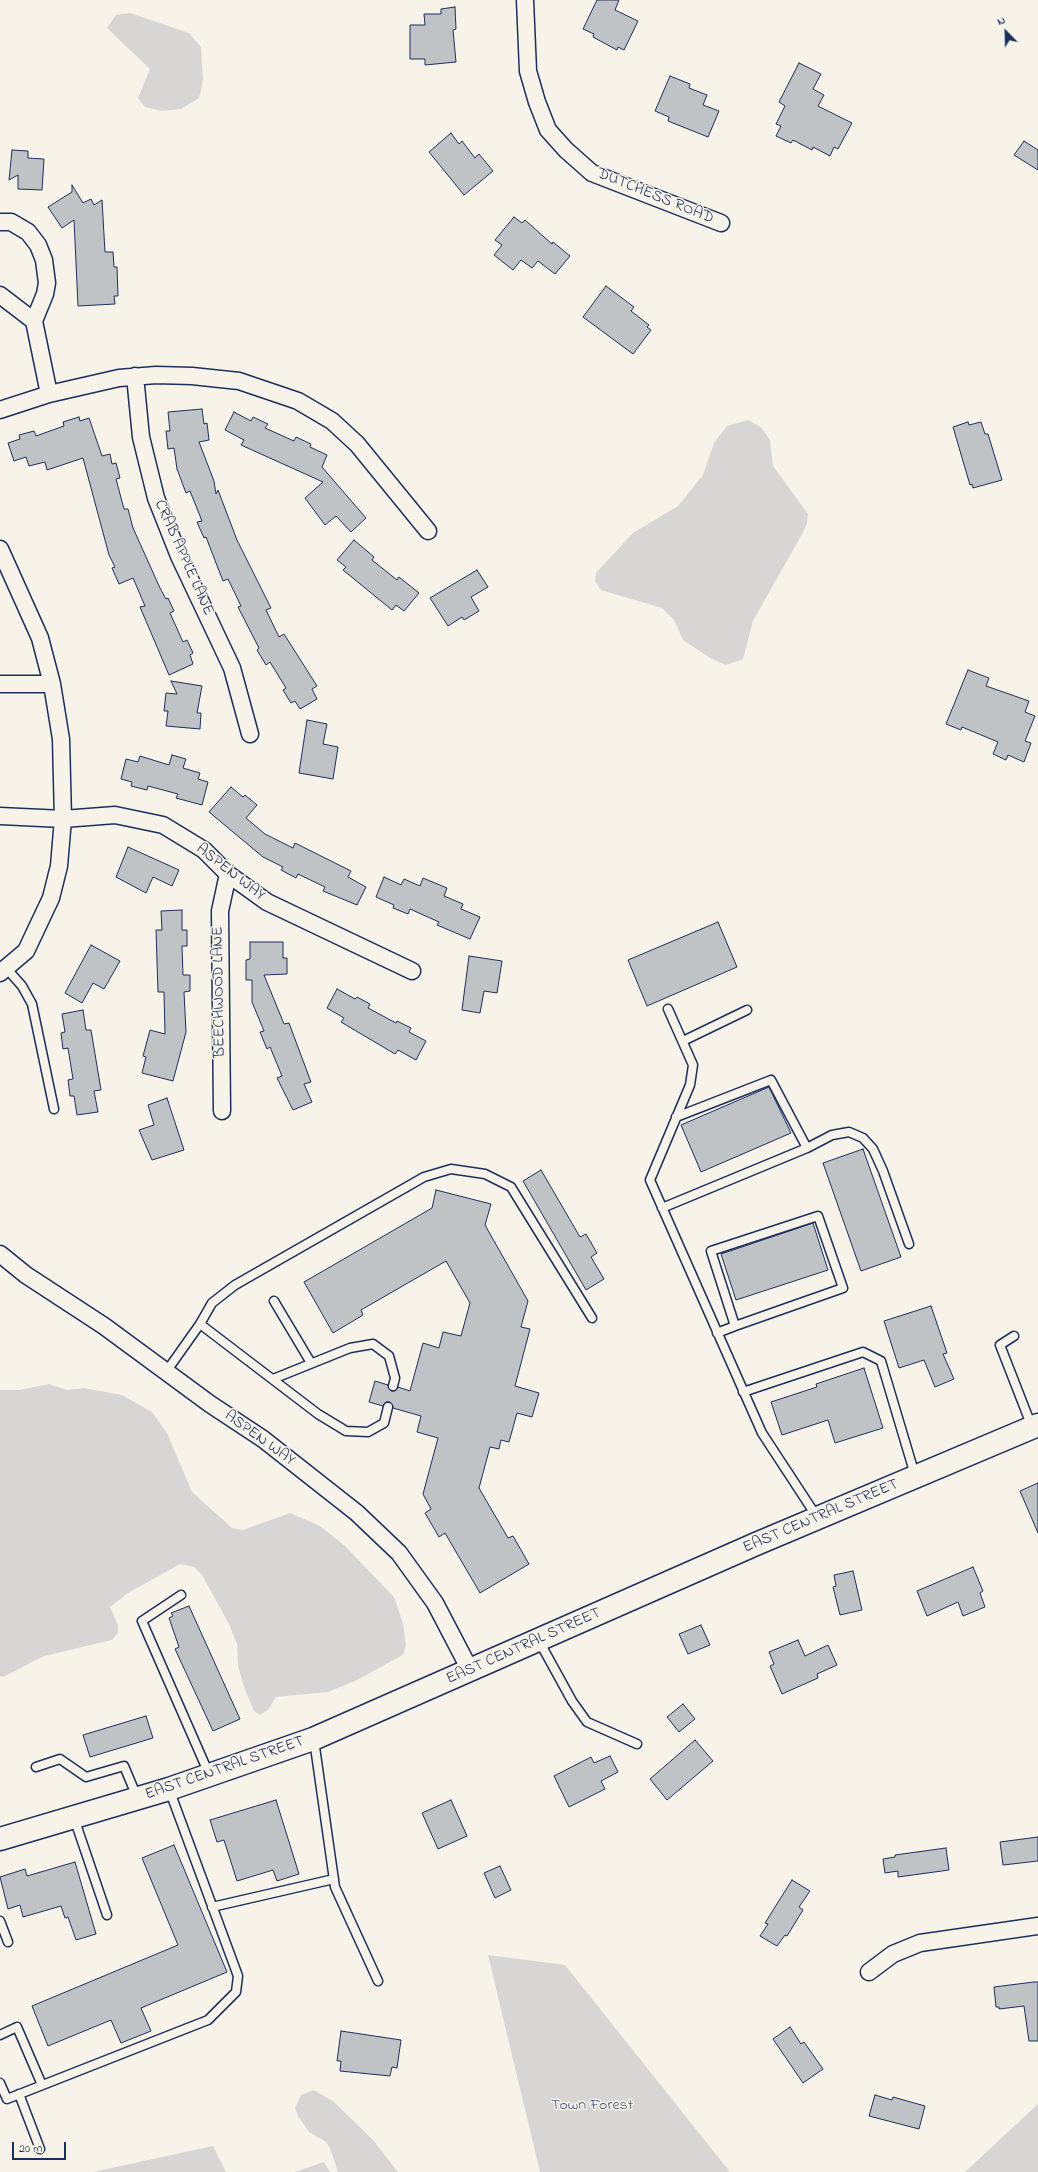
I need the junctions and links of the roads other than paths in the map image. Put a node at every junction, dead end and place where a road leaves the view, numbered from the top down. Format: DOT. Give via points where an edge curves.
graph roads {
  1 [pos="525,0"];
  2 [pos="0,222"];
  3 [pos="721,223"];
  4 [pos="0,294"];
  5 [pos="34,321"];
  6 [pos="135,376"];
  7 [pos="49,394"];
  8 [pos="0,410"];
  9 [pos="428,530"];
  10 [pos="0,549"];
  11 [pos="0,684"];
  12 [pos="52,684"];
  13 [pos="250,734"];
  14 [pos="0,816"];
  15 [pos="63,819"];
  16 [pos="228,874"];
  17 [pos="3,971"];
  18 [pos="412,971"];
  19 [pos="668,1009"];
  20 [pos="747,1010"];
  21 [pos="683,1041"];
  22 [pos="54,1109"];
  23 [pos="222,1111"];
  24 [pos="676,1116"];
  25 [pos="807,1148"];
  26 [pos="662,1208"];
  27 [pos="909,1244"];
  28 [pos="0,1254"];
  29 [pos="274,1301"];
  30 [pos="592,1318"];
  31 [pos="200,1324"];
  32 [pos="735,1326"];
  33 [pos="717,1333"];
  34 [pos="1014,1336"];
  35 [pos="311,1363"];
  36 [pos="166,1372"];
  37 [pos="273,1379"];
  38 [pos="393,1386"];
  39 [pos="743,1392"];
  40 [pos="388,1407"];
  41 [pos="1035,1426"];
  42 [pos="915,1477"];
  43 [pos="818,1518"];
  44 [pos="180,1595"];
  45 [pos="538,1640"];
  46 [pos="470,1670"];
  47 [pos="313,1738"];
  48 [pos="637,1744"];
  49 [pos="36,1767"];
  50 [pos="210,1775"];
  51 [pos="168,1789"];
  52 [pos="137,1798"];
  53 [pos="74,1817"];
  54 [pos="0,1839"];
  55 [pos="334,1879"];
  56 [pos="212,1906"];
  57 [pos="107,1915"];
  58 [pos="0,1921"];
  59 [pos="1038,1926"];
  60 [pos="8,1942"];
  61 [pos="869,1972"];
  62 [pos="378,1980"];
  63 [pos="0,2035"];
  64 [pos="0,2083"];
  65 [pos="42,2085"];
  66 [pos="19,2094"];
  67 [pos="40,2148"];
  1 -- 3 [label="street, DUTCHESS ROAD" via="528,71 548,130 592,173"];
  2 -- 5 [label="street" via="11,222 23,227 41,252 47,283"];
  4 -- 5 [label="street"];
  5 -- 7 [label="street"];
  6 -- 7 [label="street" via="100,381"];
  6 -- 9 [label="street" via="192,376 239,381 277,392 317,410 357,444"];
  6 -- 13 [label="street, CRAB APPLE LANE" via="141,437 156,498 176,550 232,668"];
  7 -- 8 [label="street"];
  10 -- 12 [label="street" via="40,638"];
  11 -- 12 [label="street"];
  12 -- 15 [label="street" via="61,739"];
  14 -- 15 [label="street, ASPEN WAY"];
  15 -- 16 [label="street, ASPEN WAY" via="115,815 163,825 204,850"];
  15 -- 17 [label="street" via="59,866 51,898 26,951"];
  16 -- 18 [label="street, ASPEN WAY" via="267,902"];
  16 -- 23 [label="street, BEECHWOOD LANE" via="220,911"];
  17 -- 22 [label="lane" via="22,986 32,1004"];
  19 -- 21 [label="lane"];
  20 -- 21 [label="lane"];
  21 -- 24 [label="lane" via="693,1065 690,1085"];
  24 -- 25 [label="lane" via="771,1080"];
  24 -- 26 [label="lane" via="650,1180"];
  25 -- 26 [label="lane"];
  25 -- 27 [label="lane" via="832,1135 849,1132 863,1138 873,1149 883,1171"];
  26 -- 33 [label="lane"];
  28 -- 36 [label="street, ASPEN WAY" via="26,1275 104,1326"];
  29 -- 35 [label="lane"];
  30 -- 31 [label="lane" via="511,1187 485,1174 451,1169 424,1177 235,1285 212,1303"];
  31 -- 36 [label="lane"];
  31 -- 37 [label="lane"];
  32 -- 32 [label="lane" via="843,1288 818,1216 711,1251"];
  32 -- 33 [label="lane"];
  33 -- 39 [label="lane"];
  34 -- 41 [label="lane" via="1000,1345"];
  35 -- 37 [label="lane"];
  35 -- 38 [label="lane" via="350,1348 374,1344 389,1356 395,1378"];
  36 -- 46 [label="street, ASPEN WAY" via="263,1440 357,1513 399,1553 434,1603"];
  37 -- 40 [label="lane" via="346,1432 368,1432 384,1423"];
  39 -- 42 [label="lane" via="862,1352 881,1362"];
  39 -- 43 [label="lane" via="762,1433"];
  41 -- 42 [label="main road, EAST CENTRAL STREET"];
  42 -- 43 [label="main road, EAST CENTRAL STREET"];
  43 -- 45 [label="main road, EAST CENTRAL STREET"];
  44 -- 50 [label="lane" via="142,1621"];
  45 -- 46 [label="main road, EAST CENTRAL STREET"];
  45 -- 48 [label="lane" via="572,1702 587,1722"];
  46 -- 47 [label="main road, EAST CENTRAL STREET"];
  47 -- 50 [label="main road, EAST CENTRAL STREET"];
  47 -- 55 [label="lane"];
  49 -- 52 [label="lane" via="60,1759 86,1777 124,1766"];
  50 -- 51 [label="main road, EAST CENTRAL STREET"];
  51 -- 52 [label="main road, EAST CENTRAL STREET"];
  51 -- 56 [label="lane"];
  52 -- 53 [label="main road, EAST CENTRAL STREET"];
  53 -- 54 [label="main road, EAST CENTRAL STREET"];
  53 -- 57 [label="lane"];
  55 -- 56 [label="lane"];
  55 -- 62 [label="lane" via="335,1887"];
  56 -- 65 [label="lane" via="238,1976 236,1992 208,2020"];
  58 -- 60 [label="lane"];
  59 -- 61 [label="street" via="920,1943 893,1954"];
  63 -- 65 [label="lane" via="17,2027"];
  64 -- 66 [label="lane" via="7,2099"];
  65 -- 66 [label="lane"];
  66 -- 67 [label="lane"];
}
